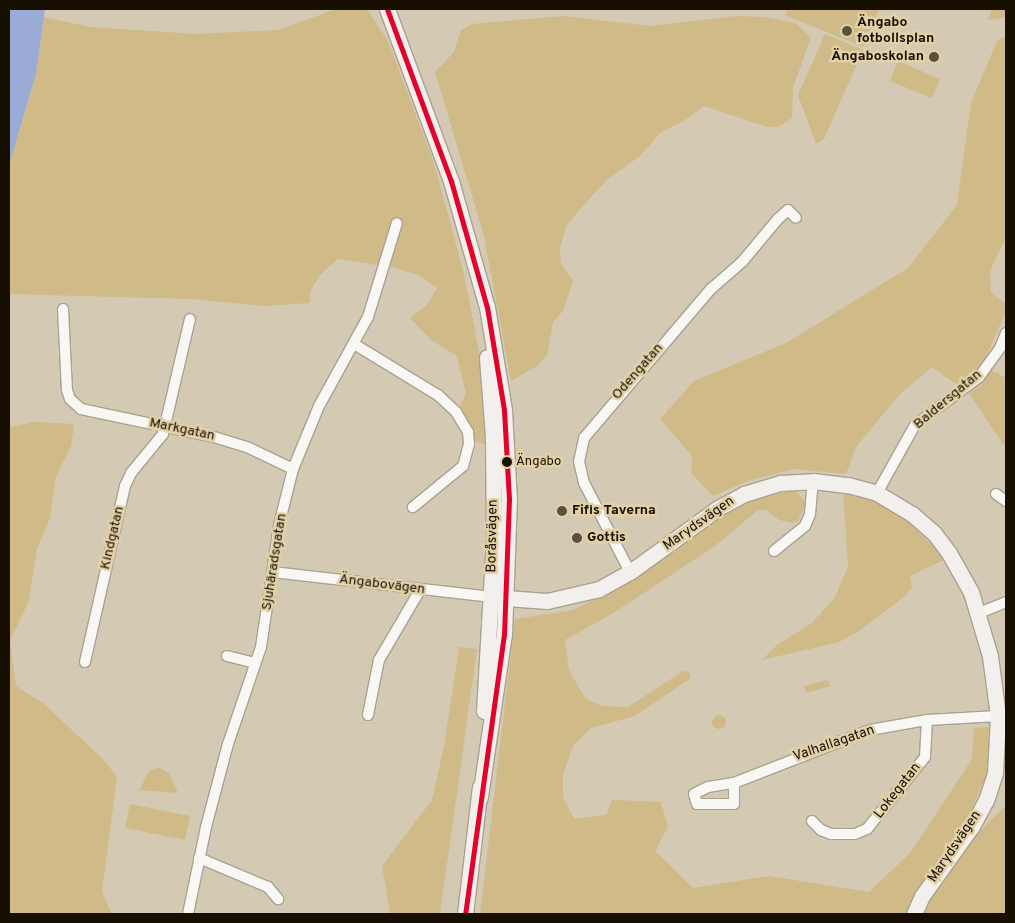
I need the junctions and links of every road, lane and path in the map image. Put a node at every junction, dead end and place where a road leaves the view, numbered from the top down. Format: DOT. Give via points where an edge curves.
graph roads {
  1 [pos="382,9"];
  2 [pos="387,9"];
  3 [pos="396,35"];
  4 [pos="796,218"];
  5 [pos="397,223"];
  6 [pos="63,309"];
  7 [pos="190,319"];
  8 [pos="1006,333"];
  9 [pos="354,344"];
  10 [pos="165,426"];
  11 [pos="293,469"];
  12 [pos="813,481"];
  13 [pos="877,493"];
  14 [pos="996,494"];
  15 [pos="1006,501"];
  16 [pos="413,507"];
  17 [pos="774,551"];
  18 [pos="273,572"];
  19 [pos="630,572"];
  20 [pos="420,590"];
  21 [pos="498,598"];
  22 [pos="1006,602"];
  23 [pos="979,613"];
  24 [pos="227,656"];
  25 [pos="85,662"];
  26 [pos="255,663"];
  27 [pos="368,715"];
  28 [pos="998,716"];
  29 [pos="926,720"];
  30 [pos="734,783"];
  31 [pos="812,822"];
  32 [pos="199,858"];
  33 [pos="278,899"];
  34 [pos="188,914"];
  35 [pos="465,914"];
  36 [pos="914,914"];
  1 -- 3 [label="main road, Boråsvägen"];
  2 -- 3 [label="main road, Boråsvägen"];
  3 -- 21 [label="main road, Boråsvägen" via="451,181 478,276 493,436"];
  4 -- 19 [label="street, Odengatan" via="788,210 778,219 742,262 711,289 584,438 579,462 584,483"];
  5 -- 9 [label="street, Sjuhäradsgatan" via="374,299"];
  6 -- 10 [label="street, Markgatan" via="70,399 81,409"];
  7 -- 10 [label="street, Kindgatan"];
  8 -- 13 [label="street, Baldersgatan" via="1000,348 979,377 915,425"];
  9 -- 11 [label="street, Sjuhäradsgatan" via="319,406"];
  9 -- 16 [label="street" via="438,395 456,412 468,432 469,444 463,466"];
  10 -- 11 [label="street, Markgatan" via="247,447"];
  10 -- 25 [label="street, Kindgatan" via="157,444 142,458 125,486"];
  11 -- 18 [label="street, Sjuhäradsgatan" via="279,525"];
  12 -- 13 [label="main road, Marydsvägen" via="848,484"];
  12 -- 17 [label="street" via="810,514 805,526"];
  12 -- 19 [label="main road, Marydsvägen" via="780,483 744,494 718,508"];
  13 -- 23 [label="main road, Marydsvägen" via="934,532 966,580"];
  14 -- 15 [label="street"];
  18 -- 20 [label="street, Ängabovägen"];
  18 -- 26 [label="street, Sjuhäradsgatan"];
  19 -- 21 [label="main road, Marydsvägen" via="599,589 565,598"];
  20 -- 21 [label="street, Ängabovägen"];
  20 -- 27 [label="street" via="379,660"];
  21 -- 35 [label="main road, Boråsvägen" via="480,797"];
  22 -- 23 [label="street"];
  23 -- 28 [label="main road, Marydsvägen" via="994,674"];
  24 -- 26 [label="street"];
  26 -- 32 [label="street, Sjuhäradsgatan" via="228,744"];
  28 -- 29 [label="street, Valhallagatan"];
  28 -- 36 [label="main road, Marydsvägen" via="996,773 986,800 972,826 922,896"];
  29 -- 30 [label="street, Valhallagatan" via="870,730"];
  29 -- 31 [label="street, Lokegatan" via="925,757 867,829 855,834 831,834"];
  32 -- 33 [label="street" via="268,887"];
  32 -- 34 [label="street, Sjuhäradsgatan"];
}
